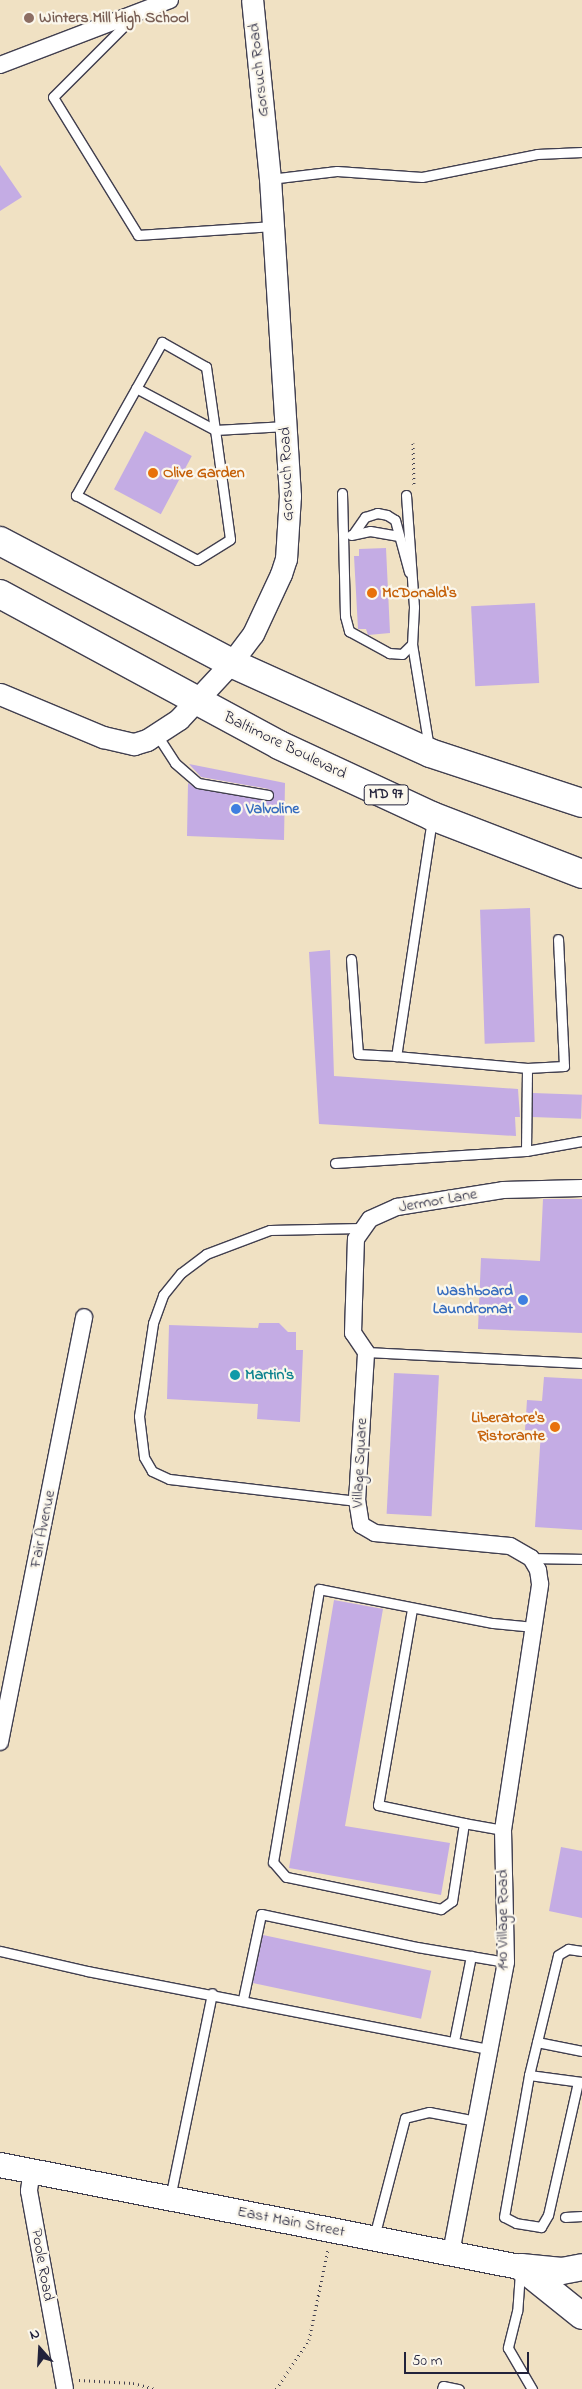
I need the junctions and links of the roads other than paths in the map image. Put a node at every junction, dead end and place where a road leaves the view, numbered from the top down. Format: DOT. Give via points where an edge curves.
graph roads {
  1 [pos="170,0"];
  2 [pos="252,0"];
  3 [pos="263,0"];
  4 [pos="136,14"];
  5 [pos="255,34"];
  6 [pos="0,66"];
  7 [pos="582,152"];
  8 [pos="270,179"];
  9 [pos="274,226"];
  10 [pos="136,388"];
  11 [pos="286,426"];
  12 [pos="215,430"];
  13 [pos="342,493"];
  14 [pos="406,495"];
  15 [pos="353,534"];
  16 [pos="399,536"];
  17 [pos="343,540"];
  18 [pos="0,541"];
  19 [pos="411,579"];
  20 [pos="0,594"];
  21 [pos="412,644"];
  22 [pos="231,663"];
  23 [pos="0,694"];
  24 [pos="196,701"];
  25 [pos="157,735"];
  26 [pos="430,753"];
  27 [pos="268,796"];
  28 [pos="582,803"];
  29 [pos="432,816"];
  30 [pos="582,874"];
  31 [pos="558,939"];
  32 [pos="351,959"];
  33 [pos="396,1056"];
  34 [pos="527,1068"];
  35 [pos="582,1141"];
  36 [pos="526,1151"];
  37 [pos="335,1163"];
  38 [pos="582,1188"];
  39 [pos="362,1228"];
  40 [pos="84,1317"];
  41 [pos="366,1352"];
  42 [pos="582,1362"];
  43 [pos="358,1502"];
  44 [pos="531,1558"];
  45 [pos="582,1559"];
  46 [pos="412,1609"];
  47 [pos="534,1627"];
  48 [pos="0,1742"];
  49 [pos="464,1823"];
  50 [pos="503,1830"];
  51 [pos="0,1951"];
  52 [pos="582,1951"];
  53 [pos="471,1956"];
  54 [pos="506,1962"];
  55 [pos="212,1993"];
  56 [pos="243,1999"];
  57 [pos="454,2041"];
  58 [pos="538,2042"];
  59 [pos="490,2049"];
  60 [pos="582,2051"];
  61 [pos="529,2075"];
  62 [pos="580,2082"];
  63 [pos="476,2122"];
  64 [pos="0,2165"];
  65 [pos="32,2171"];
  66 [pos="170,2198"];
  67 [pos="582,2216"];
  68 [pos="565,2217"];
  69 [pos="374,2238"];
  70 [pos="450,2253"];
  71 [pos="521,2267"];
  72 [pos="582,2267"];
  73 [pos="582,2279"];
  74 [pos="582,2316"];
  75 [pos="64,2384"];
  76 [pos="442,2389"];
  77 [pos="459,2389"];
  78 [pos="532,2389"];
  1 -- 4 [label="street"];
  2 -- 5 [label="street, Gorsuch Road"];
  3 -- 5 [label="street"];
  4 -- 6 [label="street"];
  4 -- 9 [label="lane" via="54,97 138,235"];
  5 -- 8 [label="street, Gorsuch Road"];
  7 -- 8 [label="lane" via="537,154 422,176 337,171"];
  8 -- 9 [label="street, Gorsuch Road"];
  9 -- 11 [label="street, Gorsuch Road"];
  10 -- 12 [label="lane"];
  10 -- 12 [label="lane" via="162,342 206,367"];
  10 -- 12 [label="lane" via="76,495 197,560 230,538"];
  11 -- 12 [label="lane"];
  11 -- 22 [label="street, Gorsuch Road" via="290,496 286,559 253,634"];
  13 -- 17 [label="lane"];
  14 -- 19 [label="lane"];
  15 -- 16 [label="lane" via="370,531"];
  15 -- 16 [label="lane" via="365,517 377,513 395,520"];
  15 -- 17 [label="lane"];
  16 -- 19 [label="lane" via="401,554"];
  17 -- 21 [label="lane" via="349,631 389,653 402,654"];
  18 -- 22 [label="highway"];
  19 -- 21 [label="lane" via="415,634"];
  20 -- 24 [label="highway, Baltimore Boulevard / MD 97"];
  21 -- 26 [label="lane"];
  22 -- 24 [label="street, Gorsuch Road"];
  22 -- 26 [label="highway"];
  23 -- 25 [label="street, Gorsuch Road" via="118,742 134,744"];
  24 -- 25 [label="street, Gorsuch Road" via="179,720"];
  24 -- 29 [label="highway, Baltimore Boulevard / MD 97" via="279,745"];
  25 -- 27 [label="lane" via="175,763 198,782"];
  26 -- 28 [label="highway"];
  29 -- 30 [label="highway, Baltimore Boulevard / MD 97"];
  29 -- 33 [label="lane"];
  31 -- 34 [label="lane" via="564,1066"];
  32 -- 33 [label="lane" via="358,1054"];
  33 -- 34 [label="lane"];
  34 -- 36 [label="lane"];
  35 -- 36 [label="lane"];
  36 -- 37 [label="lane"];
  38 -- 39 [label="street, Jermor Lane" via="503,1190 404,1206 384,1210"];
  39 -- 41 [label="street" via="356,1239 353,1333"];
  39 -- 43 [label="lane" via="270,1230 206,1254 180,1273 163,1296 153,1323 139,1416 144,1457 152,1471 169,1479"];
  40 -- 48 [label="street, Fair Avenue"];
  41 -- 42 [label="lane"];
  41 -- 43 [label="street, Village Square"];
  43 -- 44 [label="street, Village Square" via="358,1518 366,1530 510,1546"];
  44 -- 45 [label="lane"];
  44 -- 47 [label="street, 140 Village Road" via="538,1570 540,1584"];
  46 -- 47 [label="lane"];
  46 -- 49 [label="lane" via="378,1805"];
  46 -- 49 [label="lane" via="319,1589 273,1862 286,1877 441,1909 452,1901"];
  47 -- 50 [label="street, 140 Village Road"];
  49 -- 50 [label="lane"];
  50 -- 54 [label="street, 140 Village Road"];
  51 -- 55 [label="lane" via="87,1971"];
  52 -- 58 [label="lane" via="568,1949 558,1955"];
  53 -- 54 [label="lane"];
  53 -- 56 [label="lane" via="261,1914"];
  53 -- 57 [label="lane"];
  54 -- 59 [label="street, 140 Village Road"];
  55 -- 56 [label="lane"];
  55 -- 66 [label="lane"];
  56 -- 57 [label="lane"];
  57 -- 59 [label="lane"];
  58 -- 60 [label="lane"];
  58 -- 61 [label="lane"];
  59 -- 63 [label="street, 140 Village Road"];
  61 -- 62 [label="lane"];
  61 -- 62 [label="lane" via="504,2217 533,2225 542,2226 548,2215"];
  63 -- 69 [label="lane" via="429,2112 404,2118"];
  63 -- 70 [label="street, 140 Village Road"];
  64 -- 65 [label="main road, East Main Street"];
  65 -- 66 [label="main road, East Main Street"];
  65 -- 75 [label="street, Poole Road" via="29,2191"];
  66 -- 69 [label="main road, East Main Street"];
  67 -- 68 [label="lane"];
  69 -- 70 [label="main road, East Main Street"];
  70 -- 71 [label="main road, East Main Street"];
  71 -- 72 [label="main road" via="562,2271"];
  71 -- 73 [label="main road, East Main Street"];
  71 -- 74 [label="main road"];
  71 -- 78 [label="lane" via="517,2311 508,2348"];
  76 -- 77 [label="lane" via="443,2386"];
}
